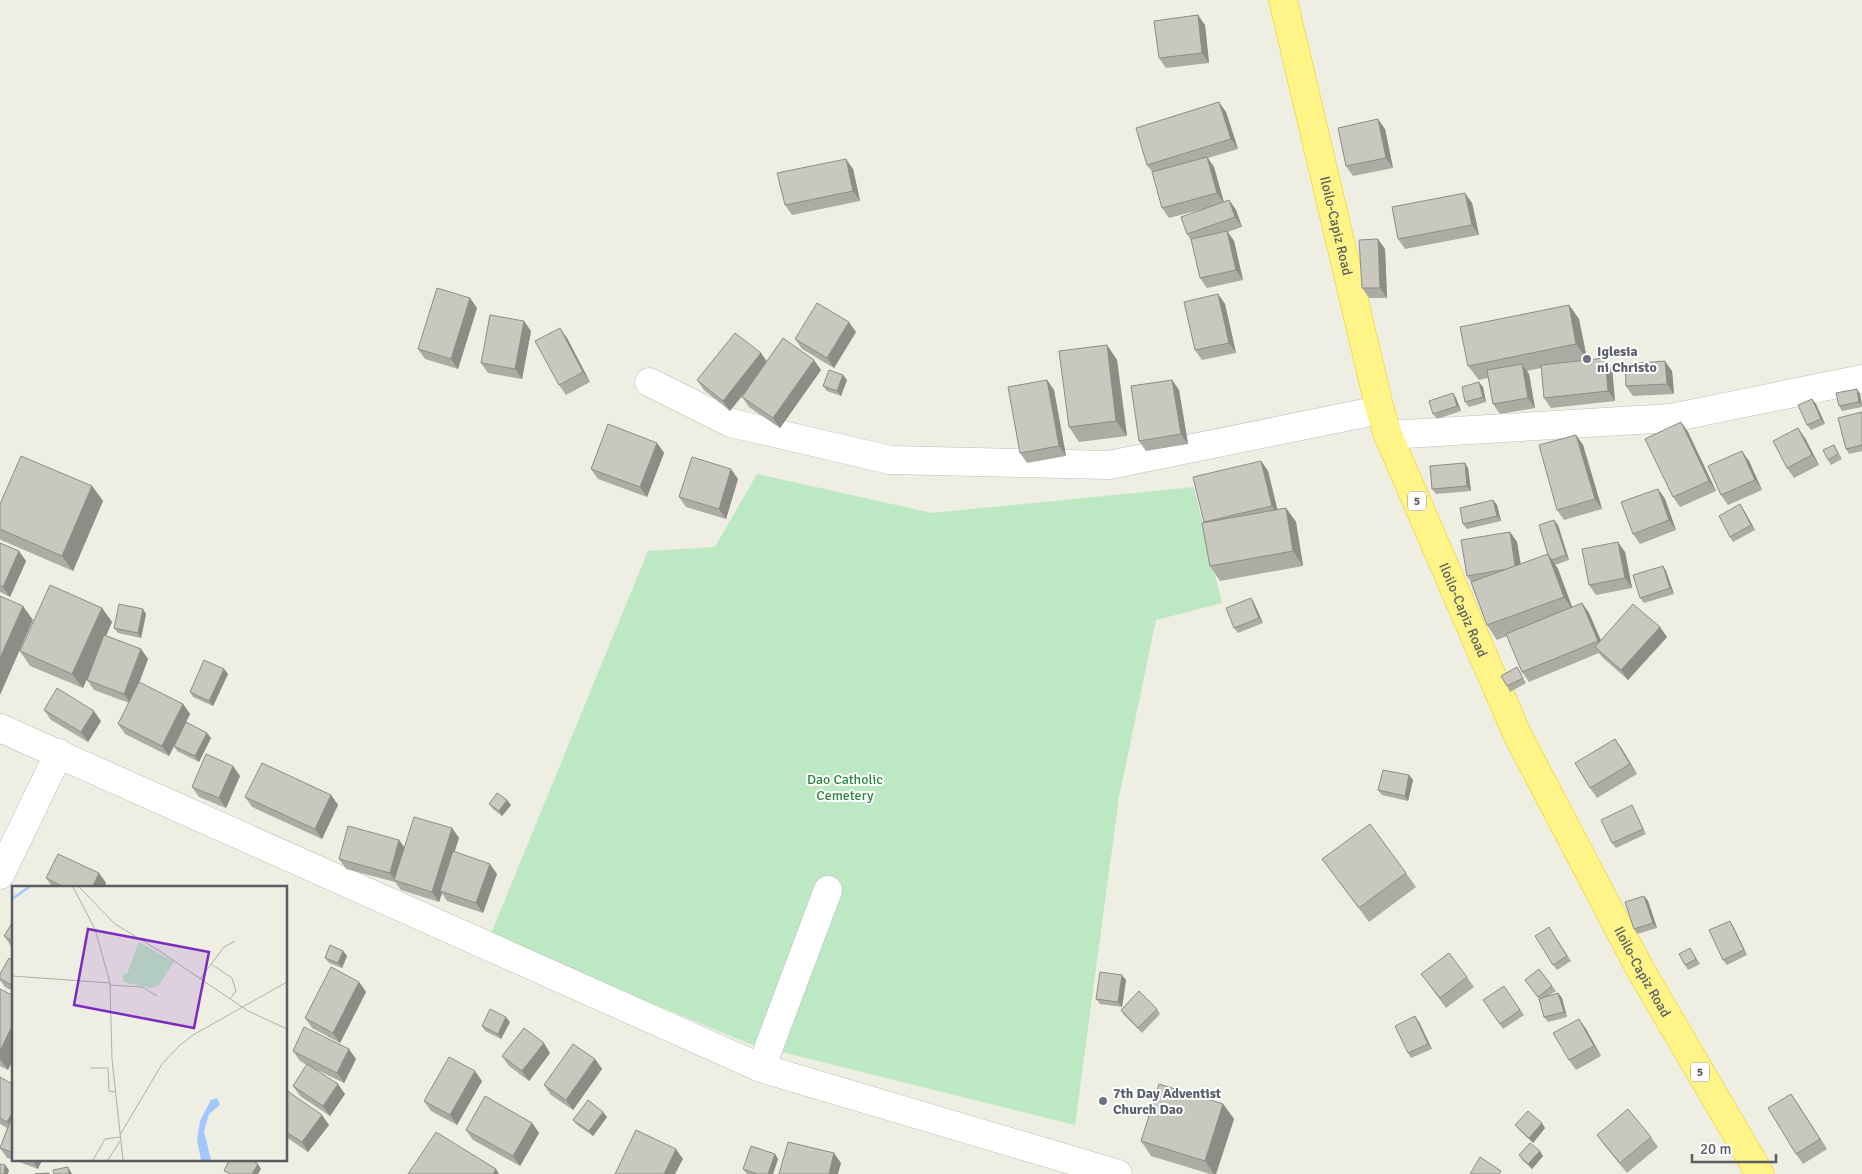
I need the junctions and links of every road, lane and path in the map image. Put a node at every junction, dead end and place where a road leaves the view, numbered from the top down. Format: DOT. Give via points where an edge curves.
graph roads {
  1 [pos="1283,0"];
  2 [pos="1862,379"];
  3 [pos="649,382"];
  4 [pos="1384,422"];
  5 [pos="0,728"];
  6 [pos="58,753"];
  7 [pos="0,875"];
  8 [pos="828,890"];
  9 [pos="761,1068"];
  10 [pos="1118,1174"];
  11 [pos="1760,1174"];
  1 -- 4 [label="highway, Iloilo-Capiz Road / 5"];
  2 -- 4 [label="street" via="1671,418"];
  3 -- 4 [label="street" via="731,423 890,460 1109,465"];
  4 -- 11 [label="highway, Iloilo-Capiz Road / 5" via="1516,734 1640,969"];
  5 -- 6 [label="street"];
  6 -- 7 [label="street"];
  6 -- 9 [label="street"];
  8 -- 9 [label="street"];
  9 -- 10 [label="street"];
}
